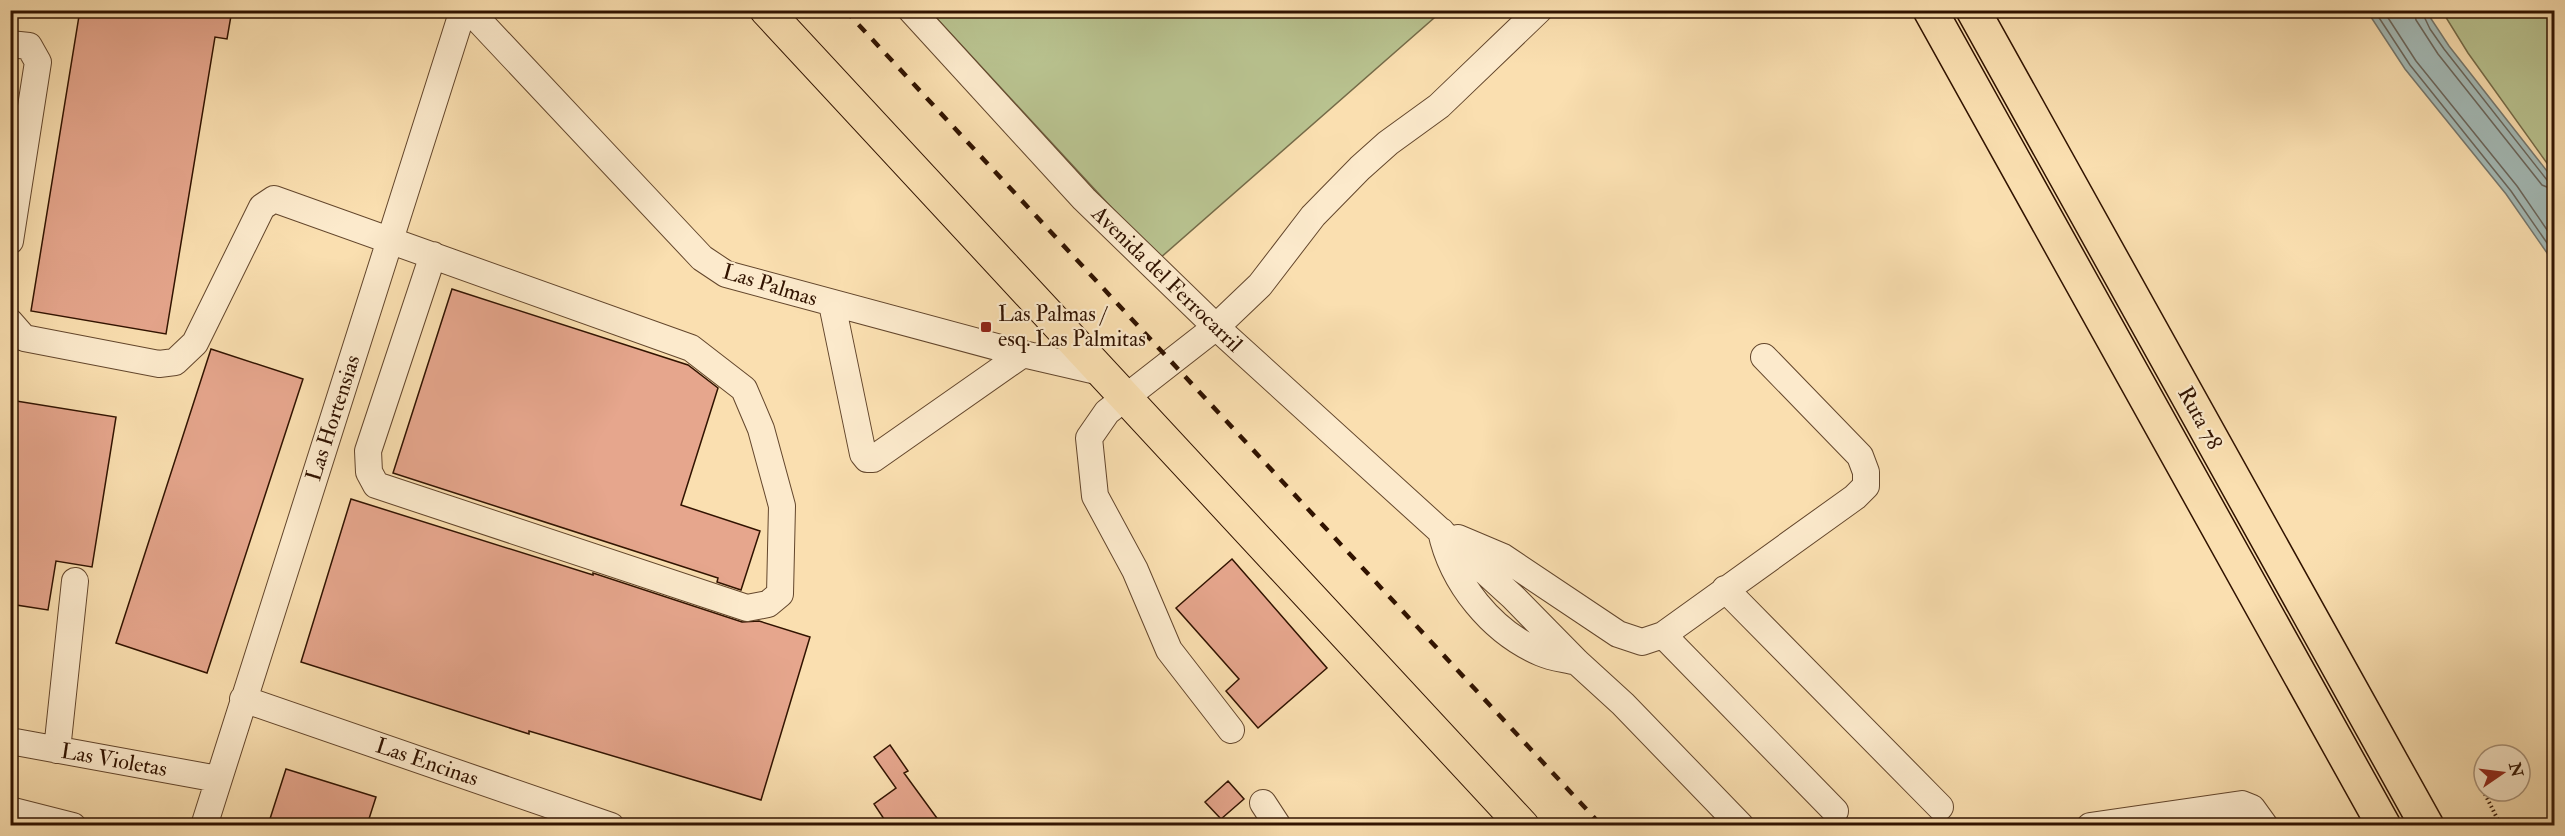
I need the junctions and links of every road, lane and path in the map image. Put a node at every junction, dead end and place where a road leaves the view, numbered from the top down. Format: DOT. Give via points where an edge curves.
graph roads {
  1 [pos="462,10"];
  2 [pos="469,10"];
  3 [pos="766,10"];
  4 [pos="910,10"];
  5 [pos="1539,10"];
  6 [pos="1930,10"];
  7 [pos="1973,10"];
  8 [pos="10,44"];
  9 [pos="390,239"];
  10 [pos="10,241"];
  11 [pos="433,255"];
  12 [pos="832,304"];
  13 [pos="10,322"];
  14 [pos="1216,327"];
  15 [pos="1023,354"];
  16 [pos="1764,357"];
  17 [pos="1101,372"];
  18 [pos="1126,399"];
  19 [pos="1441,531"];
  20 [pos="75,581"];
  21 [pos="1725,589"];
  22 [pos="1663,634"];
  23 [pos="243,699"];
  24 [pos="1231,730"];
  25 [pos="10,741"];
  26 [pos="57,750"];
  27 [pos="218,779"];
  28 [pos="1263,803"];
  29 [pos="2490,803"];
  30 [pos="1940,807"];
  31 [pos="10,810"];
  32 [pos="1835,811"];
  33 [pos="73,825"];
  34 [pos="204,825"];
  35 [pos="610,825"];
  36 [pos="1278,825"];
  37 [pos="1523,825"];
  38 [pos="1741,825"];
  39 [pos="2090,825"];
  40 [pos="2265,825"];
  41 [pos="2384,825"];
  42 [pos="2427,825"];
  43 [pos="2501,825"];
  1 -- 9 [label="street, Las Hortensias"];
  2 -- 12 [label="street, Las Palmas" via="702,258 739,279"];
  3 -- 17 [label="main road"];
  4 -- 14 [label="street, Avenida del Ferrocarril" via="1084,199"];
  5 -- 14 [label="street" via="1439,106 1388,143 1335,192 1260,285"];
  6 -- 41 [label="highway, Ruta 78"];
  7 -- 42 [label="highway, Ruta 78"];
  8 -- 10 [label="street" via="29,46 38,62"];
  9 -- 11 [label="street"];
  9 -- 13 [label="street" via="274,199 262,207 195,343 175,362 159,364 24,338"];
  9 -- 23 [label="street, Las Hortensias"];
  11 -- 11 [label="street" via="368,451 369,472 376,485 747,608 768,604 780,594 782,506 761,429 744,389 691,348"];
  12 -- 15 [label="street, Las Palmas"];
  12 -- 15 [label="street" via="867,459 873,459"];
  14 -- 18 [label="street"];
  14 -- 19 [label="street, Avenida del Ferrocarril"];
  15 -- 17 [label="street, Las Palmas"];
  16 -- 21 [label="street" via="1860,456 1866,486"];
  17 -- 18 [label="main road"];
  18 -- 24 [label="street" via="1107,412 1089,438 1095,496 1135,570 1169,650"];
  18 -- 37 [label="main road"];
  19 -- 22 [label="street" via="1503,557 1618,634 1642,642"];
  19 -- 38 [label="street, Avenida del Ferrocarril" via="1470,573 1474,599 1505,632 1542,654 1577,662"];
  20 -- 26 [label="street"];
  21 -- 22 [label="street"];
  21 -- 30 [label="street"];
  22 -- 32 [label="street"];
  23 -- 27 [label="street, Las Hortensias"];
  23 -- 35 [label="street, Las Encinas"];
  25 -- 26 [label="street, Las Violetas"];
  26 -- 27 [label="street, Las Violetas"];
  27 -- 34 [label="street, Las Hortensias"];
  28 -- 36 [label="street"];
  29 -- 43 [label="path"];
  31 -- 33 [label="street"];
  39 -- 40 [label="street" via="2242,804 2252,808"];
}
